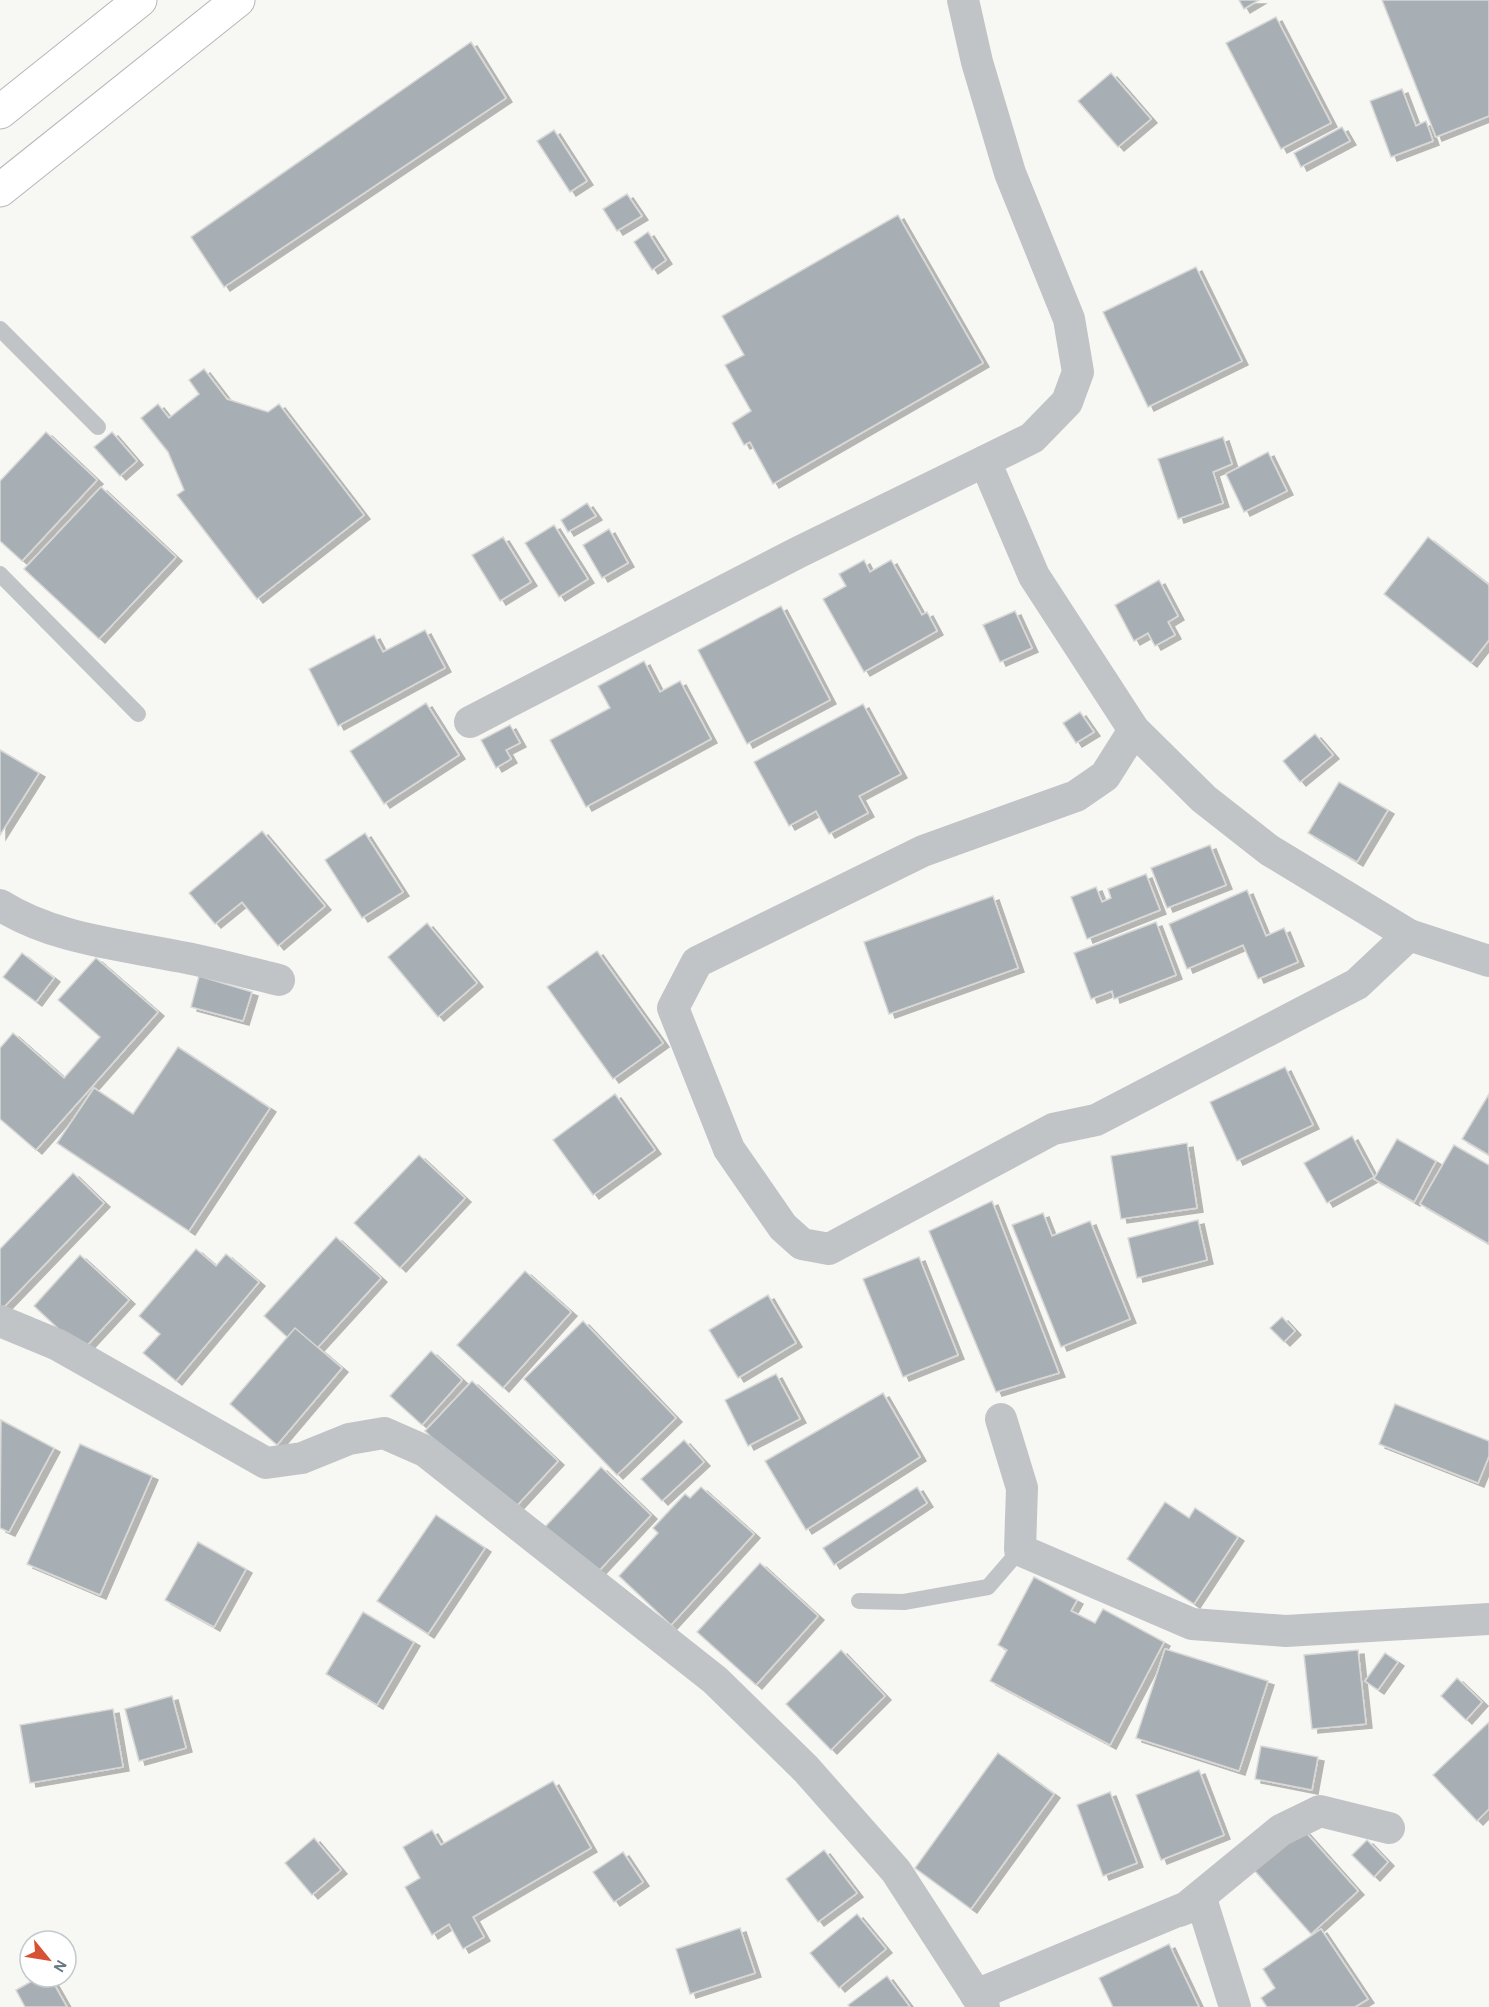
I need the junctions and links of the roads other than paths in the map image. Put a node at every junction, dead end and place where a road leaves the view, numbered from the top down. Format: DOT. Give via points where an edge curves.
graph roads {
  1 [pos="140,0"];
  2 [pos="238,0"];
  3 [pos="963,0"];
  4 [pos="0,112"];
  5 [pos="0,190"];
  6 [pos="0,329"];
  7 [pos="98,428"];
  8 [pos="985,461"];
  9 [pos="0,574"];
  10 [pos="138,714"];
  11 [pos="470,722"];
  12 [pos="1134,730"];
  13 [pos="0,905"];
  14 [pos="1408,935"];
  15 [pos="1489,961"];
  16 [pos="279,980"];
  17 [pos="0,1321"];
  18 [pos="1001,1419"];
  19 [pos="1020,1550"];
  20 [pos="859,1601"];
  21 [pos="1489,1618"];
  22 [pos="1389,1828"];
  23 [pos="980,2001"];
  24 [pos="1234,2007"];
  1 -- 4 [label="main road"];
  2 -- 5 [label="main road"];
  3 -- 8 [label="street" via="1010,173 1069,319 1078,372 1067,402 1032,438"];
  6 -- 7 [label="lane"];
  8 -- 11 [label="street"];
  8 -- 12 [label="street" via="1034,576"];
  9 -- 10 [label="lane"];
  12 -- 14 [label="street" via="1204,799 1269,850"];
  12 -- 14 [label="street" via="1104,776 1076,795 923,851 697,962 673,1008 729,1149 783,1227 802,1244 829,1249 1053,1129 1096,1120 1357,984"];
  13 -- 16 [label="street" via="22,919 81,937"];
  14 -- 15 [label="street"];
  17 -- 23 [label="street" via="58,1345 266,1463 302,1458 349,1439 384,1432 425,1451 716,1680 806,1769 896,1871"];
  18 -- 19 [label="street" via="1022,1488"];
  19 -- 20 [label="lane" via="988,1587 904,1602"];
  19 -- 21 [label="street" via="1192,1624 1286,1631"];
  22 -- 23 [label="street" via="1320,1811 1281,1830 1187,1907"];
  23 -- 24 [label="street" via="1202,1902"];
}
